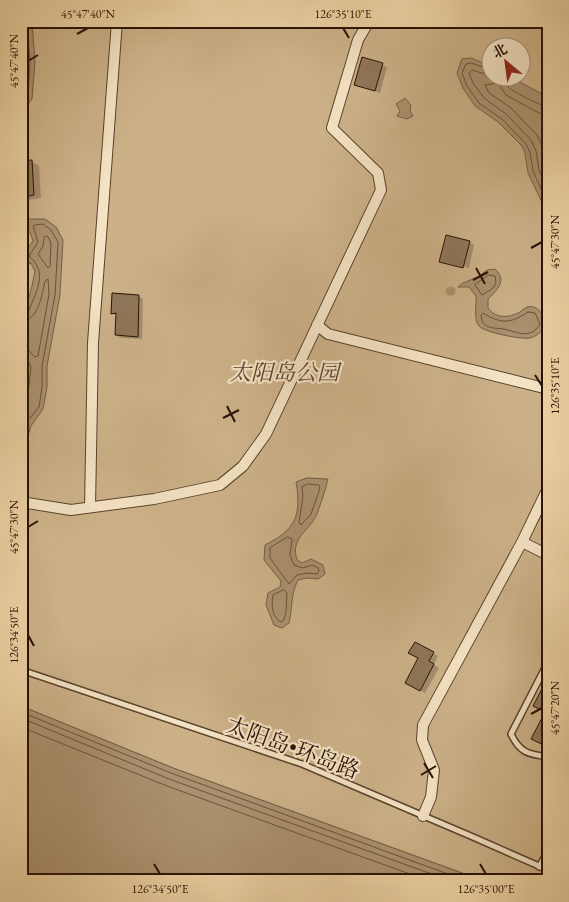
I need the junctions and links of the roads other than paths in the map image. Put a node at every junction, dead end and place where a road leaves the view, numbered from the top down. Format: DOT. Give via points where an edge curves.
graph roads {
  1 [pos="117,21"];
  2 [pos="369,21"];
  3 [pos="317,325"];
  4 [pos="548,389"];
  5 [pos="548,488"];
  6 [pos="21,502"];
  7 [pos="90,507"];
  8 [pos="522,542"];
  9 [pos="548,556"];
  10 [pos="548,662"];
  11 [pos="21,670"];
  12 [pos="548,758"];
  13 [pos="423,816"];
  14 [pos="548,851"];
  15 [pos="539,867"];
  16 [pos="548,870"];
  1 -- 7 [label="street" via="93,343"];
  2 -- 3 [label="street" via="358,40 332,128 378,173 381,190"];
  3 -- 4 [label="street" via="328,334"];
  3 -- 7 [label="street" via="266,434 243,466 220,485"];
  5 -- 8 [label="street"];
  6 -- 7 [label="street" via="71,510"];
  8 -- 9 [label="street"];
  8 -- 13 [label="street" via="423,725 422,740 434,770 431,797"];
  10 -- 12 [label="lane" via="511,734 516,745 528,754"];
  11 -- 13 [label="lane, 太阳岛•环岛路" via="302,764"];
  13 -- 15 [label="lane, 太阳岛•环岛路"];
  14 -- 15 [label="lane"];
  15 -- 16 [label="lane, 太阳岛•环岛路"];
}
